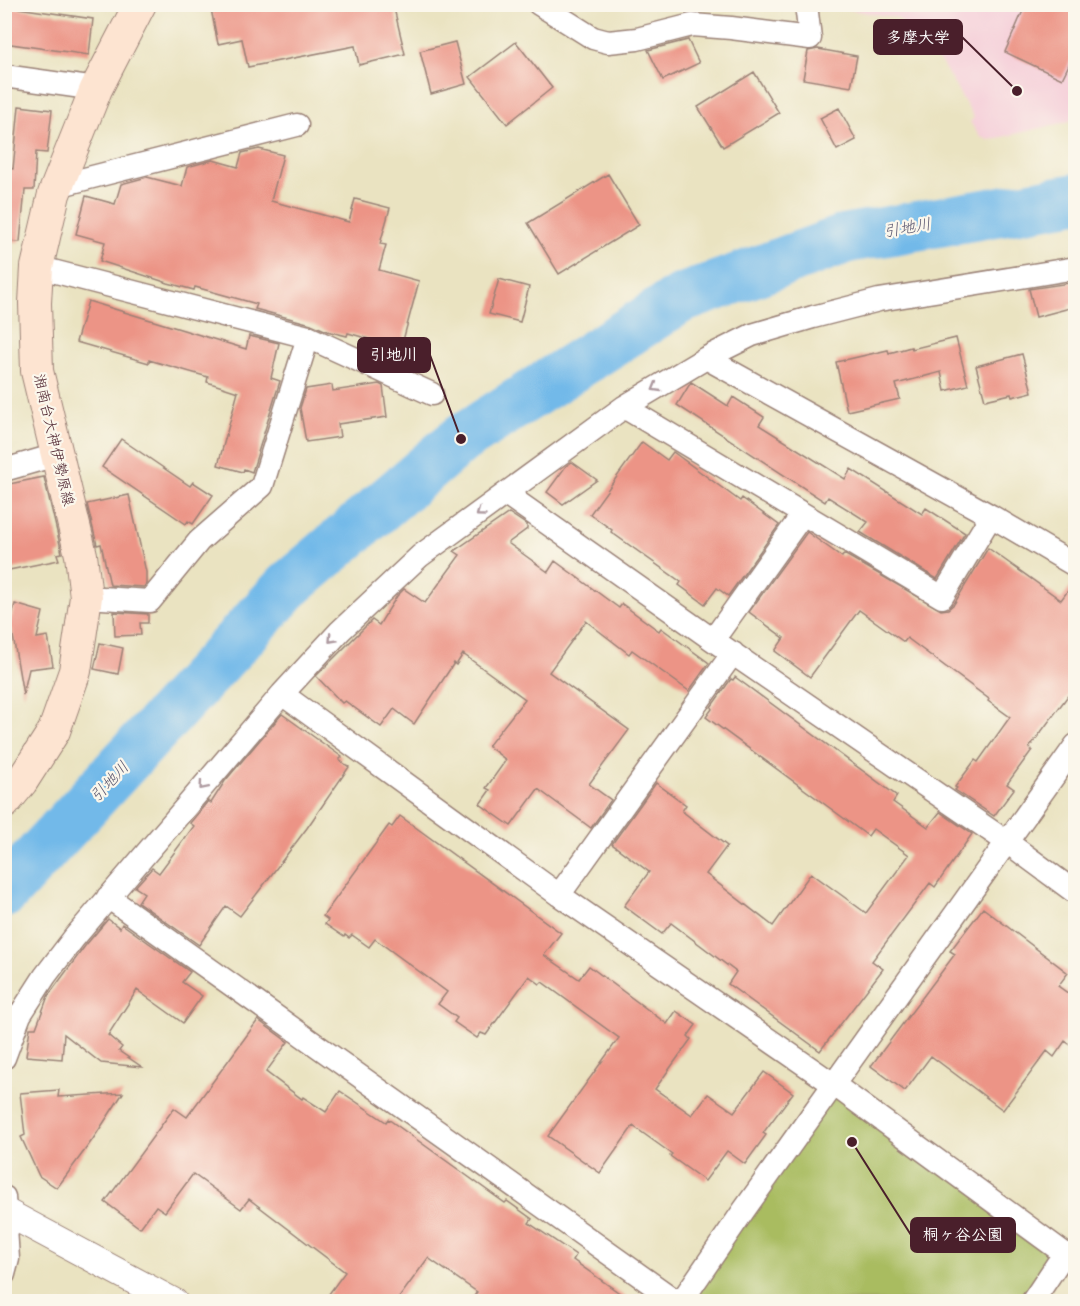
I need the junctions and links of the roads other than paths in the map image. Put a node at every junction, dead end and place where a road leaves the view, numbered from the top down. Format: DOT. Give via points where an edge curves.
graph roads {
  1 [pos="140,4"];
  2 [pos="539,4"];
  3 [pos="806,4"];
  4 [pos="690,15"];
  5 [pos="4,76"];
  6 [pos="96,89"];
  7 [pos="297,125"];
  8 [pos="57,186"];
  9 [pos="37,267"];
  10 [pos="1076,268"];
  11 [pos="308,337"];
  12 [pos="706,358"];
  13 [pos="432,394"];
  14 [pos="624,407"];
  15 [pos="56,454"];
  16 [pos="4,470"];
  17 [pos="506,494"];
  18 [pos="803,514"];
  19 [pos="991,516"];
  20 [pos="1076,566"];
  21 [pos="86,597"];
  22 [pos="713,640"];
  23 [pos="733,653"];
  24 [pos="282,694"];
  25 [pos="1076,745"];
  26 [pos="10,788"];
  27 [pos="1007,842"];
  28 [pos="1076,893"];
  29 [pos="560,895"];
  30 [pos="108,897"];
  31 [pos="4,1058"];
  32 [pos="833,1084"];
  33 [pos="4,1197"];
  34 [pos="5,1211"];
  35 [pos="1070,1258"];
  36 [pos="4,1274"];
  37 [pos="174,1302"];
  38 [pos="679,1302"];
  39 [pos="1032,1302"];
  1 -- 6 [label="main road, 湘南台大神伊勢原線"];
  2 -- 4 [label="street" via="593,38 608,42 638,39"];
  3 -- 4 [label="street" via="810,38 731,28"];
  5 -- 6 [label="street"];
  6 -- 8 [label="main road, 湘南台大神伊勢原線"];
  7 -- 8 [label="street"];
  8 -- 9 [label="main road, 湘南台大神伊勢原線"];
  9 -- 11 [label="street"];
  9 -- 15 [label="main road, 湘南台大神伊勢原線" via="37,371"];
  10 -- 12 [label="street" via="879,300 752,335"];
  11 -- 13 [label="street"];
  11 -- 21 [label="street" via="262,486 199,541 150,601"];
  12 -- 14 [label="street, one-way"];
  12 -- 19 [label="street"];
  14 -- 17 [label="street"];
  14 -- 18 [label="street"];
  15 -- 16 [label="street"];
  15 -- 21 [label="main road, 湘南台大神伊勢原線" via="81,555"];
  17 -- 22 [label="street"];
  17 -- 24 [label="street, one-way" via="420,556 340,631"];
  18 -- 19 [label="street" via="942,597"];
  18 -- 22 [label="street"];
  19 -- 20 [label="street"];
  21 -- 26 [label="main road, 湘南台大神伊勢原線" via="75,671 54,731"];
  22 -- 23 [label="street"];
  23 -- 27 [label="street"];
  23 -- 29 [label="street"];
  24 -- 29 [label="street"];
  24 -- 30 [label="street, one-way"];
  25 -- 27 [label="street"];
  27 -- 28 [label="street"];
  27 -- 32 [label="street"];
  29 -- 32 [label="street"];
  30 -- 31 [label="street" via="45,976 20,1015"];
  30 -- 38 [label="street"];
  32 -- 35 [label="street"];
  32 -- 38 [label="street"];
  33 -- 34 [label="street"];
  34 -- 36 [label="street" via="8,1259"];
  34 -- 37 [label="street"];
  35 -- 39 [label="street"];
}
